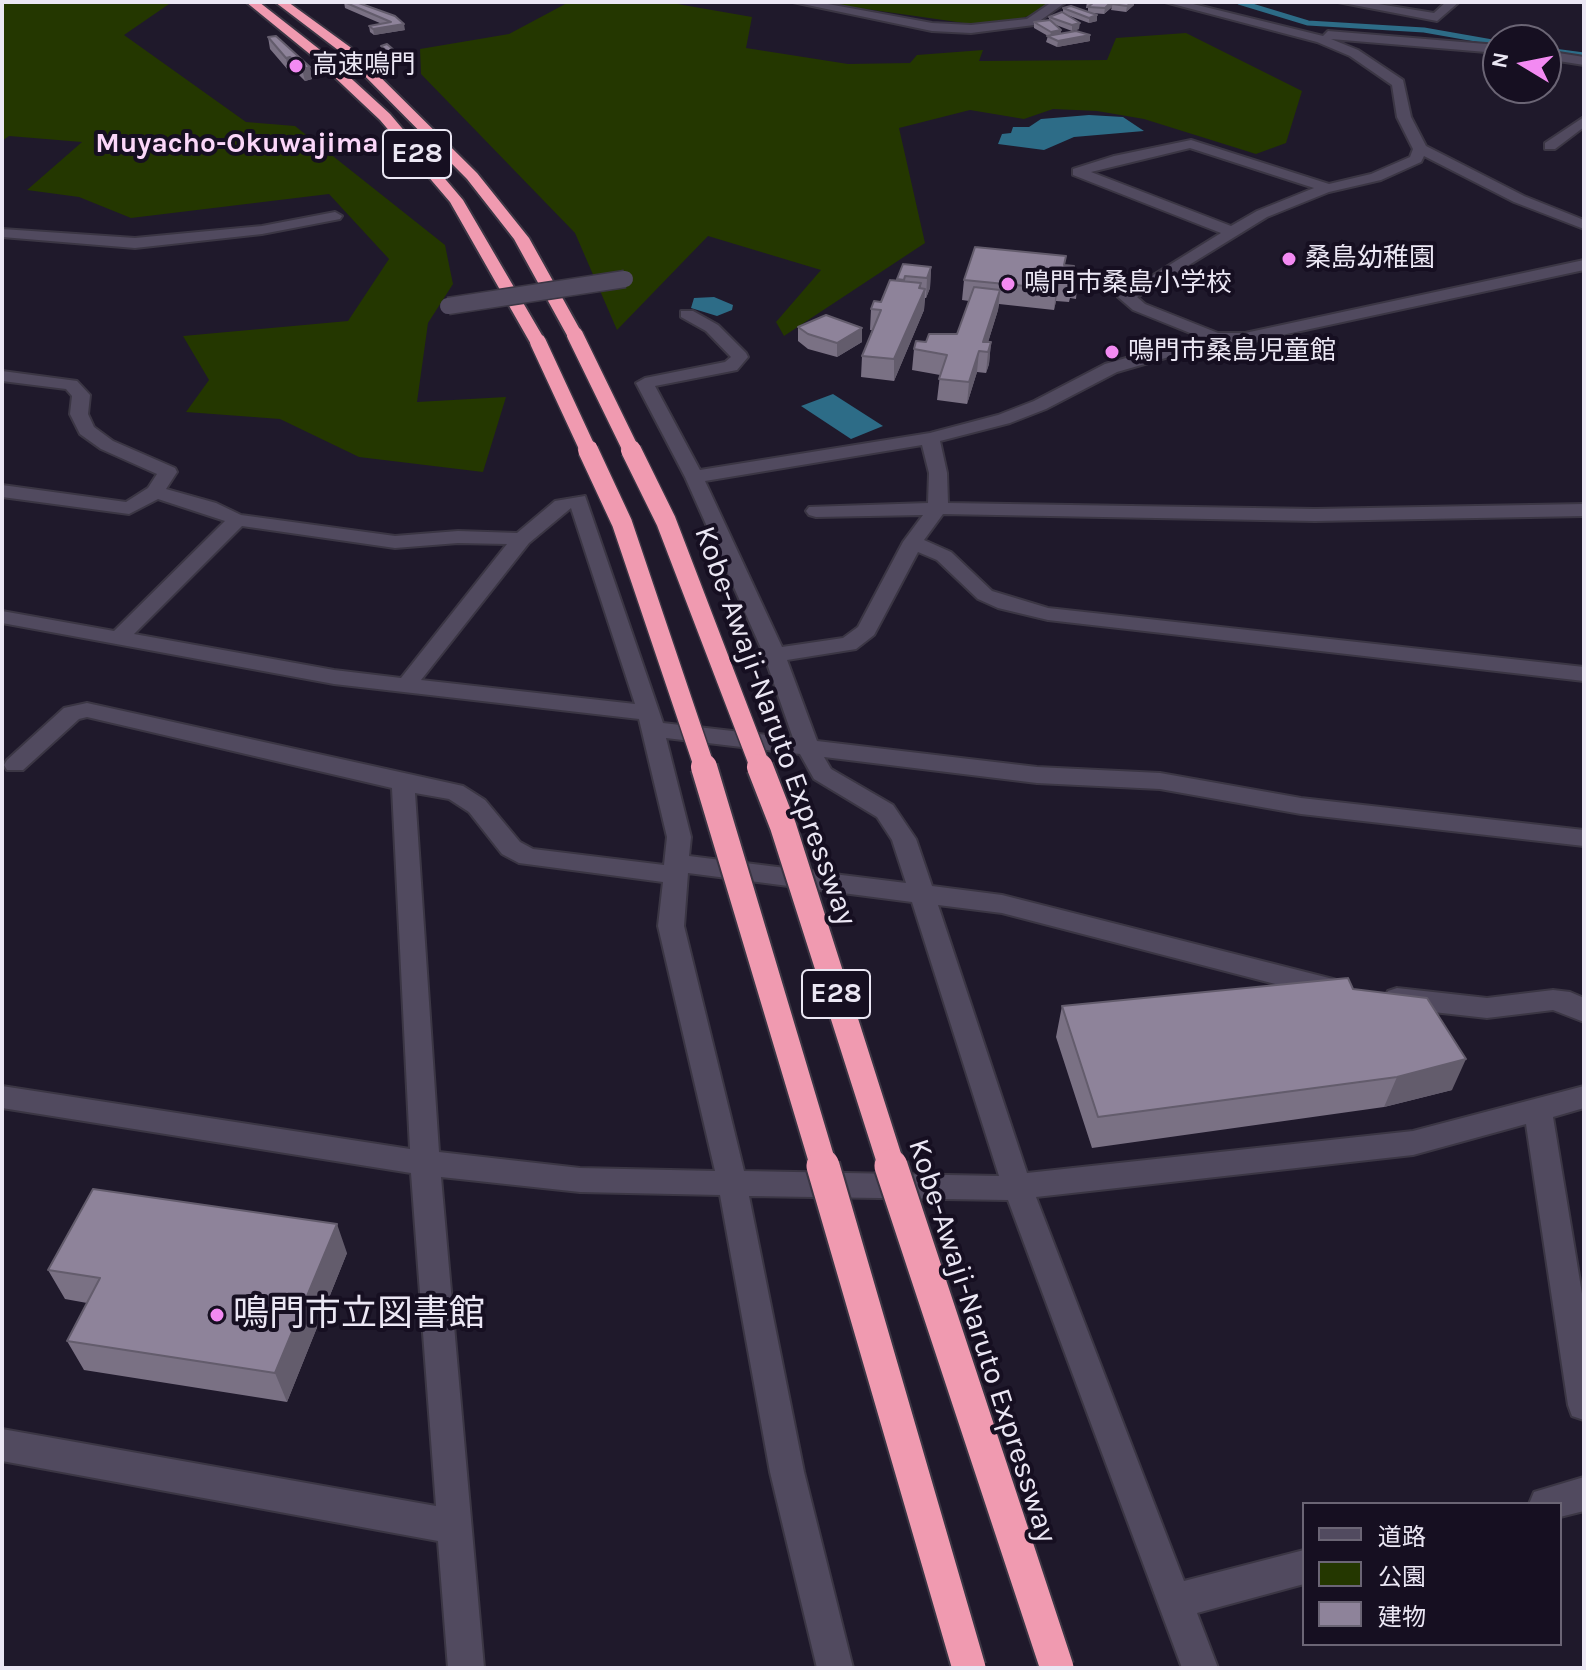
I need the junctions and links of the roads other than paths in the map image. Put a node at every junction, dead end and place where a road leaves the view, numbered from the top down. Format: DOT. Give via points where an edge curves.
graph roads {
  1 [pos="252,2"];
  2 [pos="281,2"];
  3 [pos="799,2"];
  4 [pos="1060,2"];
  5 [pos="1171,2"];
  6 [pos="1453,2"];
  7 [pos="1346,7"];
  8 [pos="1020,24"];
  9 [pos="1039,34"];
  10 [pos="1326,34"];
  11 [pos="1482,48"];
  12 [pos="1562,58"];
  13 [pos="1584,61"];
  14 [pos="1584,121"];
  15 [pos="1550,146"];
  16 [pos="1420,149"];
  17 [pos="1328,188"];
  18 [pos="335,216"];
  19 [pos="1584,225"];
  20 [pos="1232,232"];
  21 [pos="2,233"];
  22 [pos="1584,265"];
  23 [pos="625,279"];
  24 [pos="448,306"];
  25 [pos="687,314"];
  26 [pos="1216,338"];
  27 [pos="2,376"];
  28 [pos="930,438"];
  29 [pos="694,477"];
  30 [pos="2,491"];
  31 [pos="155,492"];
  32 [pos="938,508"];
  33 [pos="1584,510"];
  34 [pos="816,511"];
  35 [pos="237,520"];
  36 [pos="522,539"];
  37 [pos="913,542"];
  38 [pos="2,617"];
  39 [pos="120,637"];
  40 [pos="775,655"];
  41 [pos="1584,674"];
  42 [pos="406,687"];
  43 [pos="651,721"];
  44 [pos="807,746"];
  45 [pos="6,770"];
  46 [pos="403,783"];
  47 [pos="1584,838"];
  48 [pos="676,869"];
  49 [pos="920,894"];
  50 [pos="1584,1012"];
  51 [pos="2,1097"];
  52 [pos="1584,1097"];
  53 [pos="1538,1111"];
  54 [pos="425,1163"];
  55 [pos="732,1183"];
  56 [pos="1017,1186"];
  57 [pos="1584,1405"];
  58 [pos="2,1445"];
  59 [pos="1584,1494"];
  60 [pos="1554,1502"];
  61 [pos="455,1527"];
  62 [pos="1302,1568"];
  63 [pos="1174,1601"];
  64 [pos="466,1668"];
  65 [pos="835,1668"];
  66 [pos="969,1668"];
  67 [pos="1057,1668"];
  68 [pos="1200,1668"];
  1 -- 66 [label="highway, E28, bridge" via="385,117 456,200 538,342 622,523 727,834"];
  2 -- 67 [label="highway, Kobe-Awaji-Naruto Expressway / E28, bridge" via="346,50 472,176 521,238 666,521 783,826"];
  3 -- 8 [label="street" via="932,27"];
  4 -- 8 [label="street"];
  5 -- 10 [label="street"];
  6 -- 7 [label="street" via="1437,17"];
  8 -- 9 [label="street"];
  10 -- 11 [label="street"];
  10 -- 16 [label="street" via="1398,83 1404,117"];
  12 -- 13 [label="street"];
  14 -- 15 [label="street"];
  16 -- 17 [label="street" via="1416,159 1376,177"];
  16 -- 19 [label="street"];
  17 -- 20 [label="street"];
  17 -- 20 [label="street" via="1191,144 1078,172"];
  18 -- 21 [label="street" via="262,230 135,243"];
  20 -- 26 [label="street" via="1126,297"];
  22 -- 26 [label="street" via="1245,338"];
  23 -- 24 [label="street, bridge"];
  25 -- 29 [label="street" via="712,328 740,357 731,366 645,383"];
  26 -- 28 [label="street" via="1111,368 1028,410"];
  27 -- 31 [label="street" via="71,385 81,395 79,414 86,430 168,472"];
  28 -- 29 [label="street"];
  28 -- 32 [label="street"];
  29 -- 40 [label="street"];
  30 -- 31 [label="street" via="129,508"];
  31 -- 35 [label="street"];
  32 -- 33 [label="street" via="1315,515"];
  32 -- 34 [label="street"];
  32 -- 37 [label="street"];
  35 -- 36 [label="street" via="395,542"];
  35 -- 39 [label="street"];
  36 -- 42 [label="street"];
  36 -- 43 [label="street" via="562,505 578,500"];
  37 -- 40 [label="street" via="867,631 849,644"];
  37 -- 41 [label="street" via="944,556 985,595 1048,614"];
  38 -- 39 [label="street"];
  39 -- 42 [label="street"];
  40 -- 44 [label="street"];
  42 -- 43 [label="street"];
  43 -- 44 [label="street"];
  43 -- 48 [label="street" via="679,837"];
  44 -- 47 [label="street" via="1037,775 1160,781 1301,806"];
  44 -- 49 [label="street" via="822,774 885,811 904,839"];
  45 -- 46 [label="street" via="72,713 87,710"];
  46 -- 48 [label="street" via="455,792 477,806 511,848 528,857"];
  46 -- 54 [label="street"];
  48 -- 49 [label="street"];
  48 -- 55 [label="street" via="671,926"];
  49 -- 50 [label="street" via="1002,904 1263,973 1369,994 1487,1008 1553,1000 1570,1002"];
  49 -- 56 [label="street"];
  51 -- 54 [label="street"];
  52 -- 53 [label="street"];
  53 -- 56 [label="street" via="1413,1143"];
  53 -- 57 [label="street"];
  54 -- 55 [label="street" via="580,1180"];
  54 -- 61 [label="street"];
  55 -- 56 [label="street"];
  55 -- 65 [label="street" via="787,1472"];
  56 -- 63 [label="street"];
  58 -- 61 [label="street"];
  59 -- 60 [label="street"];
  61 -- 64 [label="street"];
  62 -- 63 [label="street"];
  63 -- 68 [label="street"];
}
